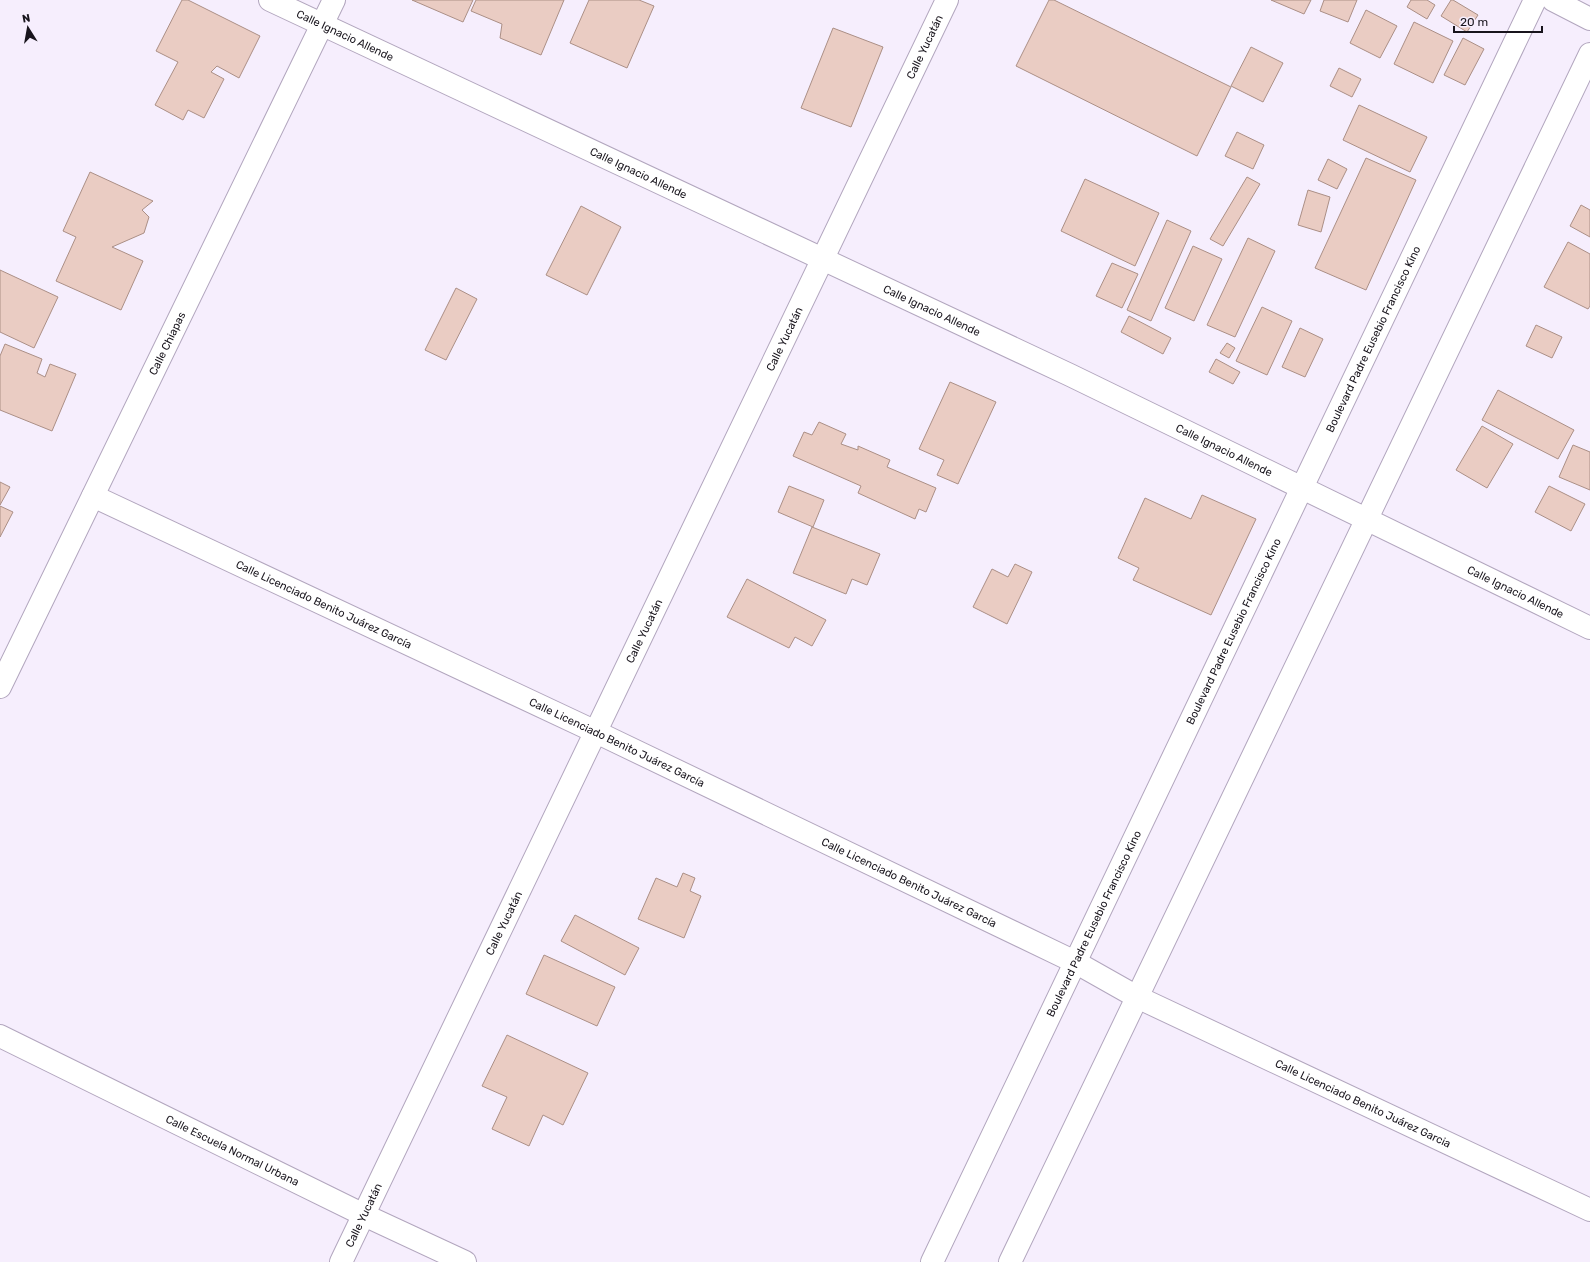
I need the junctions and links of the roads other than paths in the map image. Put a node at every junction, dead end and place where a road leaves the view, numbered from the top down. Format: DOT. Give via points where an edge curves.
graph roads {
  1 [pos="270,0"];
  2 [pos="334,0"];
  3 [pos="947,0"];
  4 [pos="1535,0"];
  5 [pos="1553,0"];
  6 [pos="1590,19"];
  7 [pos="322,24"];
  8 [pos="1590,54"];
  9 [pos="823,259"];
  10 [pos="1302,487"];
  11 [pos="93,496"];
  12 [pos="1366,520"];
  13 [pos="1590,628"];
  14 [pos="0,687"];
  15 [pos="596,732"];
  16 [pos="1075,962"];
  17 [pos="1137,997"];
  18 [pos="0,1036"];
  19 [pos="1590,1210"];
  20 [pos="364,1215"];
  21 [pos="341,1262"];
  22 [pos="465,1262"];
  23 [pos="932,1262"];
  24 [pos="1010,1262"];
  1 -- 7 [label="street, Calle Ignacio Allende"];
  2 -- 7 [label="street, Calle Chiapas"];
  3 -- 9 [label="street, Calle Yucatán"];
  4 -- 10 [label="street, Boulevard Padre Eusebio Francisco Kino"];
  5 -- 6 [label="street"];
  7 -- 9 [label="street, Calle Ignacio Allende"];
  7 -- 11 [label="street, Calle Chiapas"];
  8 -- 12 [label="street"];
  9 -- 10 [label="street, Calle Ignacio Allende"];
  9 -- 15 [label="street, Calle Yucatán"];
  10 -- 12 [label="street, Calle Ignacio Allende"];
  10 -- 16 [label="street, Boulevard Padre Eusebio Francisco Kino"];
  11 -- 14 [label="street, Calle Chiapas"];
  11 -- 15 [label="street, Calle Licenciado Benito Juárez García"];
  12 -- 13 [label="street, Calle Ignacio Allende"];
  12 -- 17 [label="street"];
  15 -- 16 [label="street, Calle Licenciado Benito Juárez García"];
  15 -- 20 [label="street, Calle Yucatán"];
  16 -- 17 [label="street, Calle Licenciado Benito Juárez García"];
  16 -- 23 [label="street, Boulevard Padre Eusebio Francisco Kino"];
  17 -- 19 [label="street, Calle Licenciado Benito Juárez Garcia"];
  17 -- 24 [label="street"];
  18 -- 20 [label="street, Calle Escuela Normal Urbana"];
  20 -- 21 [label="street, Calle Yucatán"];
  20 -- 22 [label="street, Calle Escuela Normal Urbana"];
}
